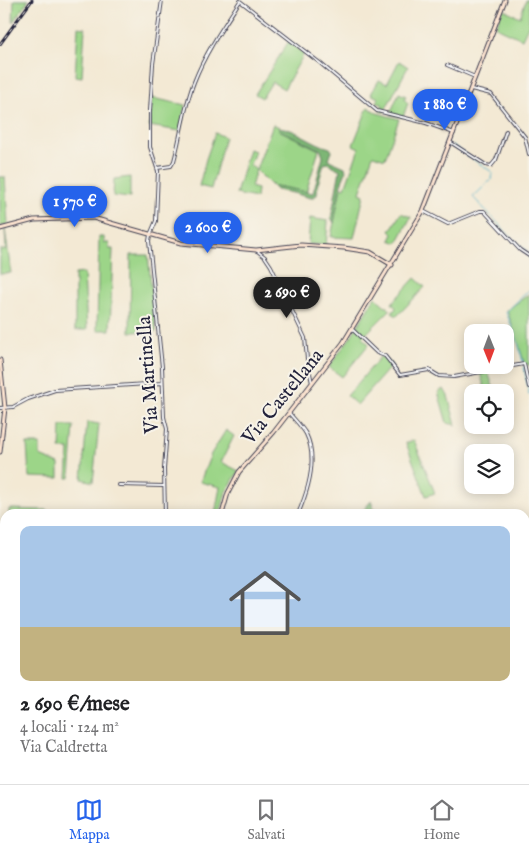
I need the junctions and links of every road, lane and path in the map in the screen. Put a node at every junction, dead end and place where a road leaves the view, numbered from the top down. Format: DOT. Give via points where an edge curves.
graph roads {
  1 [pos="162,0"];
  2 [pos="240,0"];
  3 [pos="505,0"];
  4 [pos="447,65"];
  5 [pos="475,77"];
  6 [pos="471,89"];
  7 [pos="506,131"];
  8 [pos="454,133"];
  9 [pos="450,142"];
  10 [pos="529,154"];
  11 [pos="157,168"];
  12 [pos="424,211"];
  13 [pos="0,229"];
  14 [pos="150,234"];
  15 [pos="256,250"];
  16 [pos="529,256"];
  17 [pos="392,265"];
  18 [pos="353,330"];
  19 [pos="0,360"];
  20 [pos="162,383"];
  21 [pos="312,384"];
  22 [pos="529,387"];
  23 [pos="0,408"];
  24 [pos="5,408"];
  25 [pos="289,413"];
  26 [pos="0,452"];
  27 [pos="119,485"];
  28 [pos="164,486"];
  29 [pos="165,509"];
  30 [pos="223,509"];
  31 [pos="300,509"];
  1 -- 11 [label="street, Via Martinella" via="150,111 150,147"];
  2 -- 8 [label="street" via="377,111"];
  2 -- 11 [label="street" via="194,82 174,161 171,166"];
  3 -- 5 [label="main road, Via Castellana"];
  4 -- 5 [label="street"];
  5 -- 6 [label="main road, Via Castellana"];
  6 -- 8 [label="main road, Via Castellana"];
  6 -- 10 [label="street" via="494,97 525,136"];
  7 -- 9 [label="street" via="491,166"];
  8 -- 9 [label="main road, Via Castellana"];
  9 -- 12 [label="main road, Via Castellana"];
  11 -- 14 [label="street, Via Martinella" via="156,221"];
  12 -- 16 [label="street" via="448,224 484,211"];
  12 -- 17 [label="main road, Via Castellana"];
  13 -- 14 [label="main road" via="34,220 92,218"];
  14 -- 15 [label="main road" via="181,243"];
  14 -- 20 [label="street, Via Martinella"];
  15 -- 17 [label="main road" via="301,246 344,248 370,252"];
  15 -- 21 [label="street" via="271,266 306,338"];
  17 -- 18 [label="main road, Via Castellana"];
  18 -- 21 [label="main road, Via Castellana"];
  18 -- 22 [label="street" via="377,353 386,356 402,375 426,370 439,376 454,377 524,364"];
  19 -- 24 [label="main road"];
  20 -- 24 [label="street" via="55,390"];
  20 -- 28 [label="street, Via Martinella" via="167,429"];
  21 -- 25 [label="main road, Via Castellana"];
  23 -- 24 [label="street"];
  24 -- 26 [label="main road"];
  25 -- 30 [label="main road, Via Castellana" via="239,472"];
  25 -- 31 [label="street" via="305,433 311,458 306,496"];
  27 -- 28 [label="street"];
  28 -- 29 [label="street, Via Martinella"];
}
